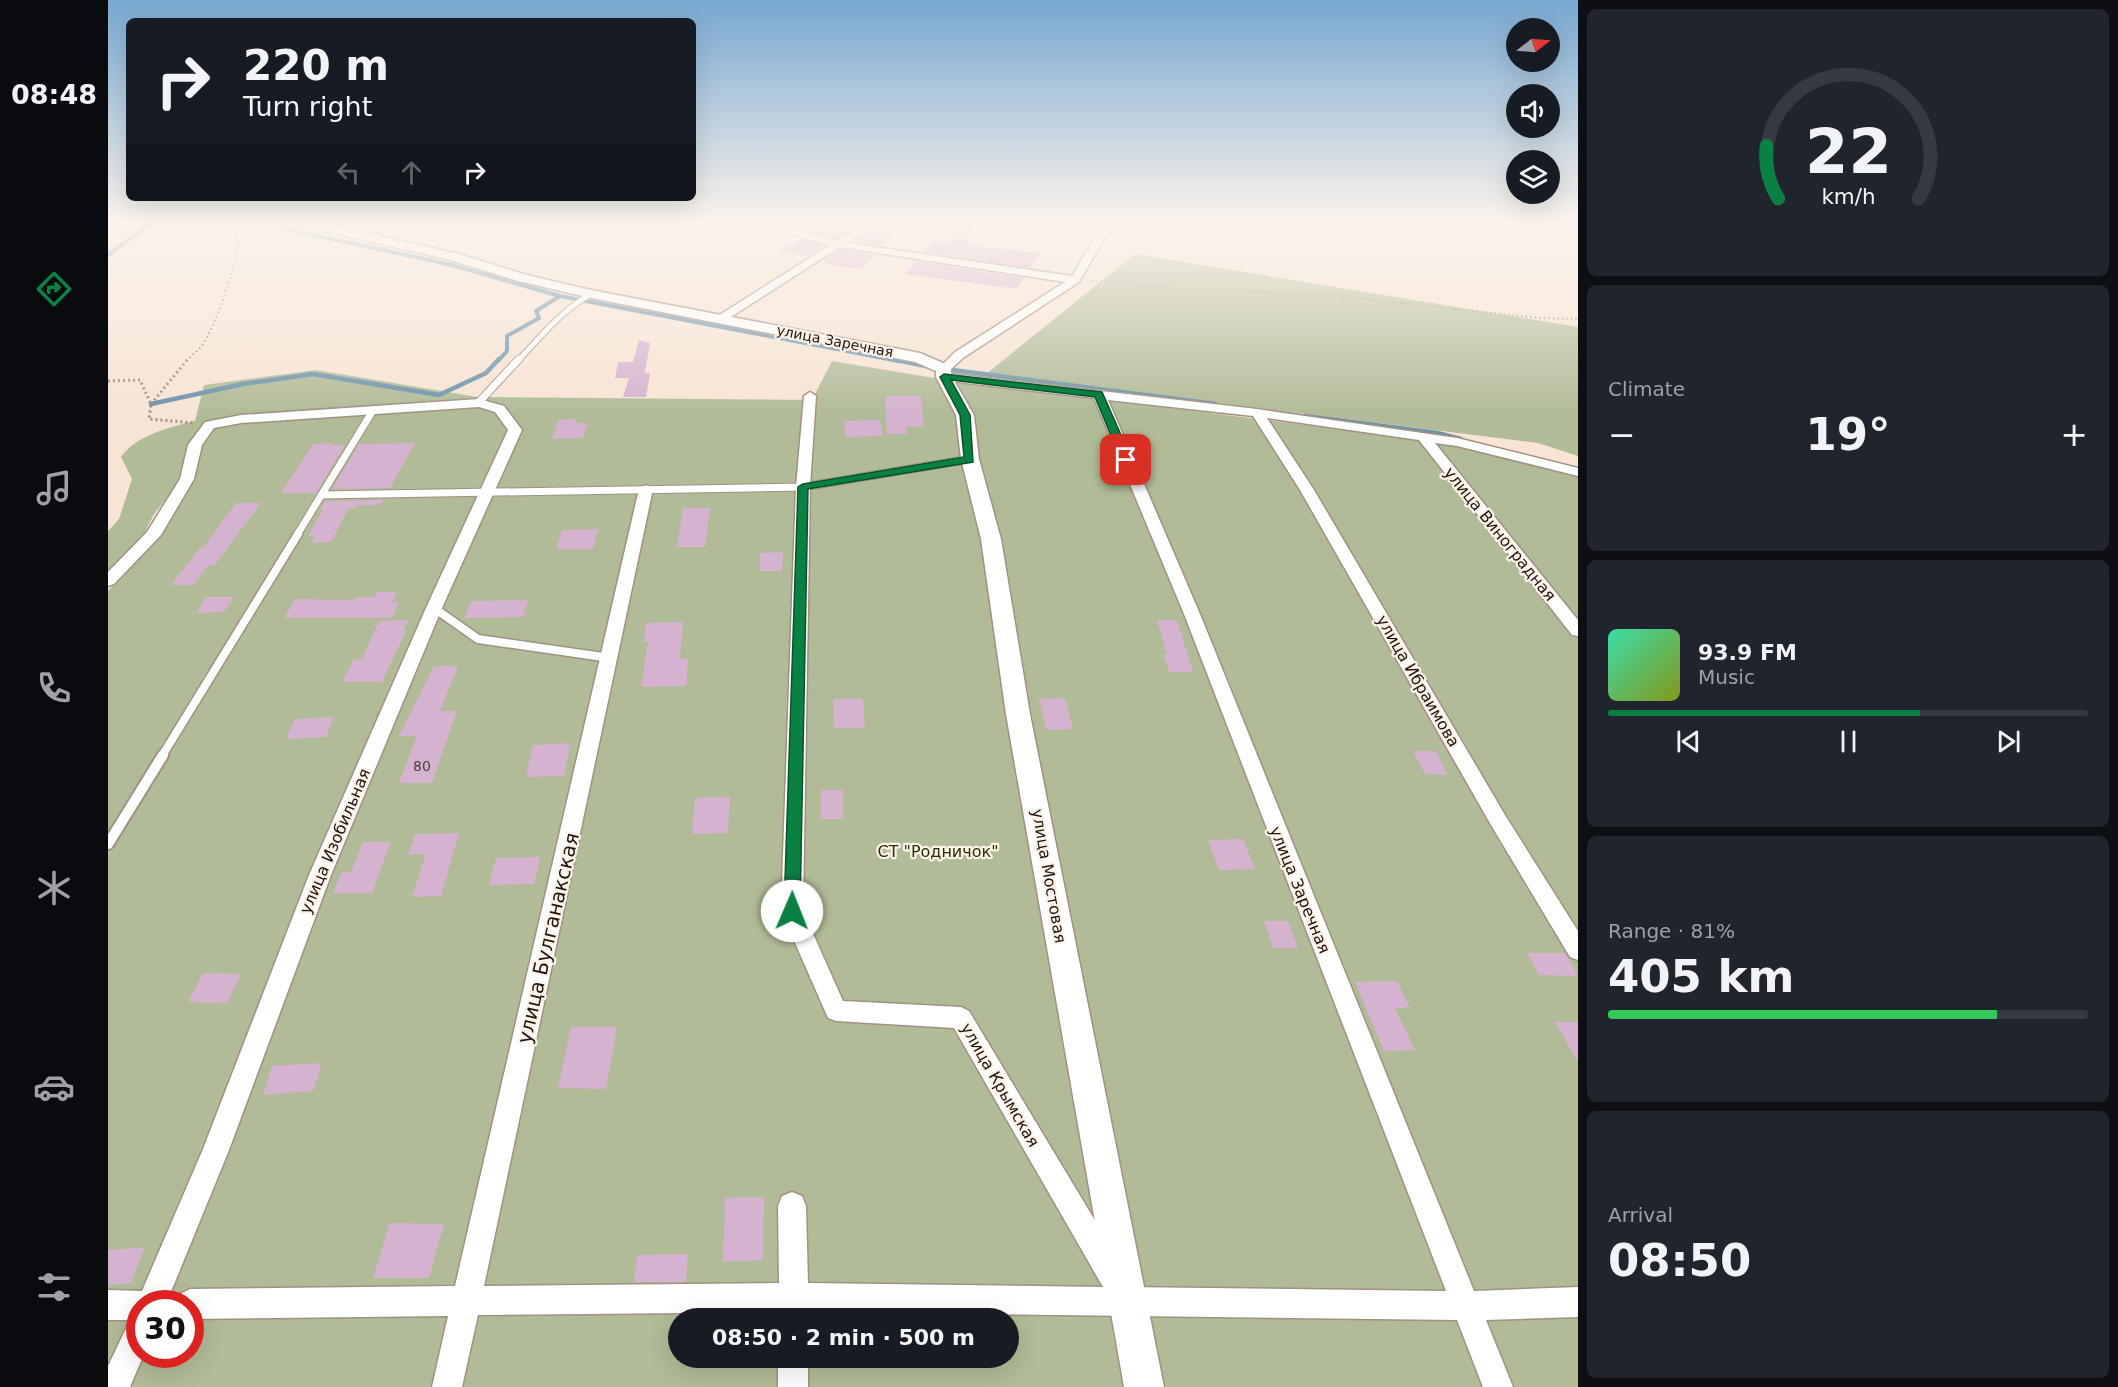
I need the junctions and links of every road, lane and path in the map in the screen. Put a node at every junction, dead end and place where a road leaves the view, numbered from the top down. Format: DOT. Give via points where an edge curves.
graph roads {
  1 [pos="226,287"];
  2 [pos="560,287"];
  3 [pos="771,287"];
  4 [pos="1065,287"];
  5 [pos="1152,287"];
  6 [pos="591,294"];
  7 [pos="722,318"];
  8 [pos="1578,319"];
  9 [pos="944,373"];
  10 [pos="108,381"];
  11 [pos="1099,394"];
  12 [pos="810,396"];
  13 [pos="479,402"];
  14 [pos="151,404"];
  15 [pos="372,412"];
  16 [pos="1257,413"];
  17 [pos="210,425"];
  18 [pos="1423,437"];
  19 [pos="970,459"];
  20 [pos="1578,472"];
  21 [pos="803,487"];
  22 [pos="646,489"];
  23 [pos="488,492"];
  24 [pos="321,495"];
  25 [pos="108,582"];
  26 [pos="434,608"];
  27 [pos="1578,631"];
  28 [pos="610,658"];
  29 [pos="108,844"];
  30 [pos="1578,950"];
  31 [pos="792,1206"];
  32 [pos="157,1290"];
  33 [pos="467,1299"];
  34 [pos="1128,1302"];
  35 [pos="1578,1302"];
  36 [pos="204,1304"];
  37 [pos="108,1305"];
  38 [pos="126,1305"];
  39 [pos="1467,1306"];
  40 [pos="794,1308"];
  41 [pos="126,1361"];
  42 [pos="794,1368"];
  43 [pos="114,1387"];
  44 [pos="447,1387"];
  45 [pos="793,1387"];
  46 [pos="1144,1387"];
  47 [pos="1498,1387"];
  1 -- 14 [label="path" via="218,315 201,347"];
  2 -- 6 [label="street, улица Заречная"];
  3 -- 7 [label="street"];
  4 -- 9 [label="street" via="959,355"];
  5 -- 8 [label="path" via="1317,294"];
  6 -- 7 [label="street, улица Заречная"];
  6 -- 13 [label="lane" via="550,326"];
  7 -- 9 [label="street, улица Заречная" via="920,358"];
  9 -- 11 [label="street"];
  9 -- 19 [label="street, улица Мостовая" via="965,415"];
  10 -- 14 [label="path" via="140,380"];
  11 -- 16 [label="street"];
  11 -- 39 [label="street, улица Заречная" via="1192,614"];
  12 -- 21 [label="street, улица Крымская"];
  13 -- 15 [label="street"];
  13 -- 23 [label="street, улица Изобильная" via="501,408 515,430"];
  14 -- 17 [label="path" via="149,419"];
  15 -- 17 [label="street" via="241,418"];
  15 -- 24 [label="lane"];
  16 -- 18 [label="street"];
  16 -- 30 [label="street, улица Ибраимова" via="1307,490"];
  17 -- 25 [label="street" via="195,445 187,479 153,536"];
  18 -- 20 [label="street"];
  18 -- 27 [label="street, улица Виноградная"];
  19 -- 21 [label="lane"];
  19 -- 34 [label="street, улица Мостовая" via="991,539 1018,714"];
  21 -- 22 [label="lane"];
  21 -- 34 [label="street, улица Крымская" via="792,911 836,1011 961,1018"];
  22 -- 23 [label="lane"];
  22 -- 28 [label="street, улица Булганакская"];
  23 -- 24 [label="lane"];
  23 -- 26 [label="street, улица Изобильная"];
  24 -- 29 [label="lane"];
  26 -- 28 [label="lane" via="478,639"];
  26 -- 32 [label="street, улица Изобильная" via="320,875 216,1150"];
  28 -- 33 [label="street, улица Булганакская"];
  31 -- 40 [label="street"];
  33 -- 36 [label="street"];
  33 -- 40 [label="street"];
  33 -- 44 [label="street, улица Булганакская"];
  34 -- 39 [label="street"];
  34 -- 40 [label="street"];
  34 -- 46 [label="street, улица Мостовая"];
  35 -- 39 [label="street"];
  37 -- 38 [label="street"];
  39 -- 47 [label="street, улица Заречная"];
  41 -- 43 [label="street"];
  42 -- 45 [label="street"];
}
